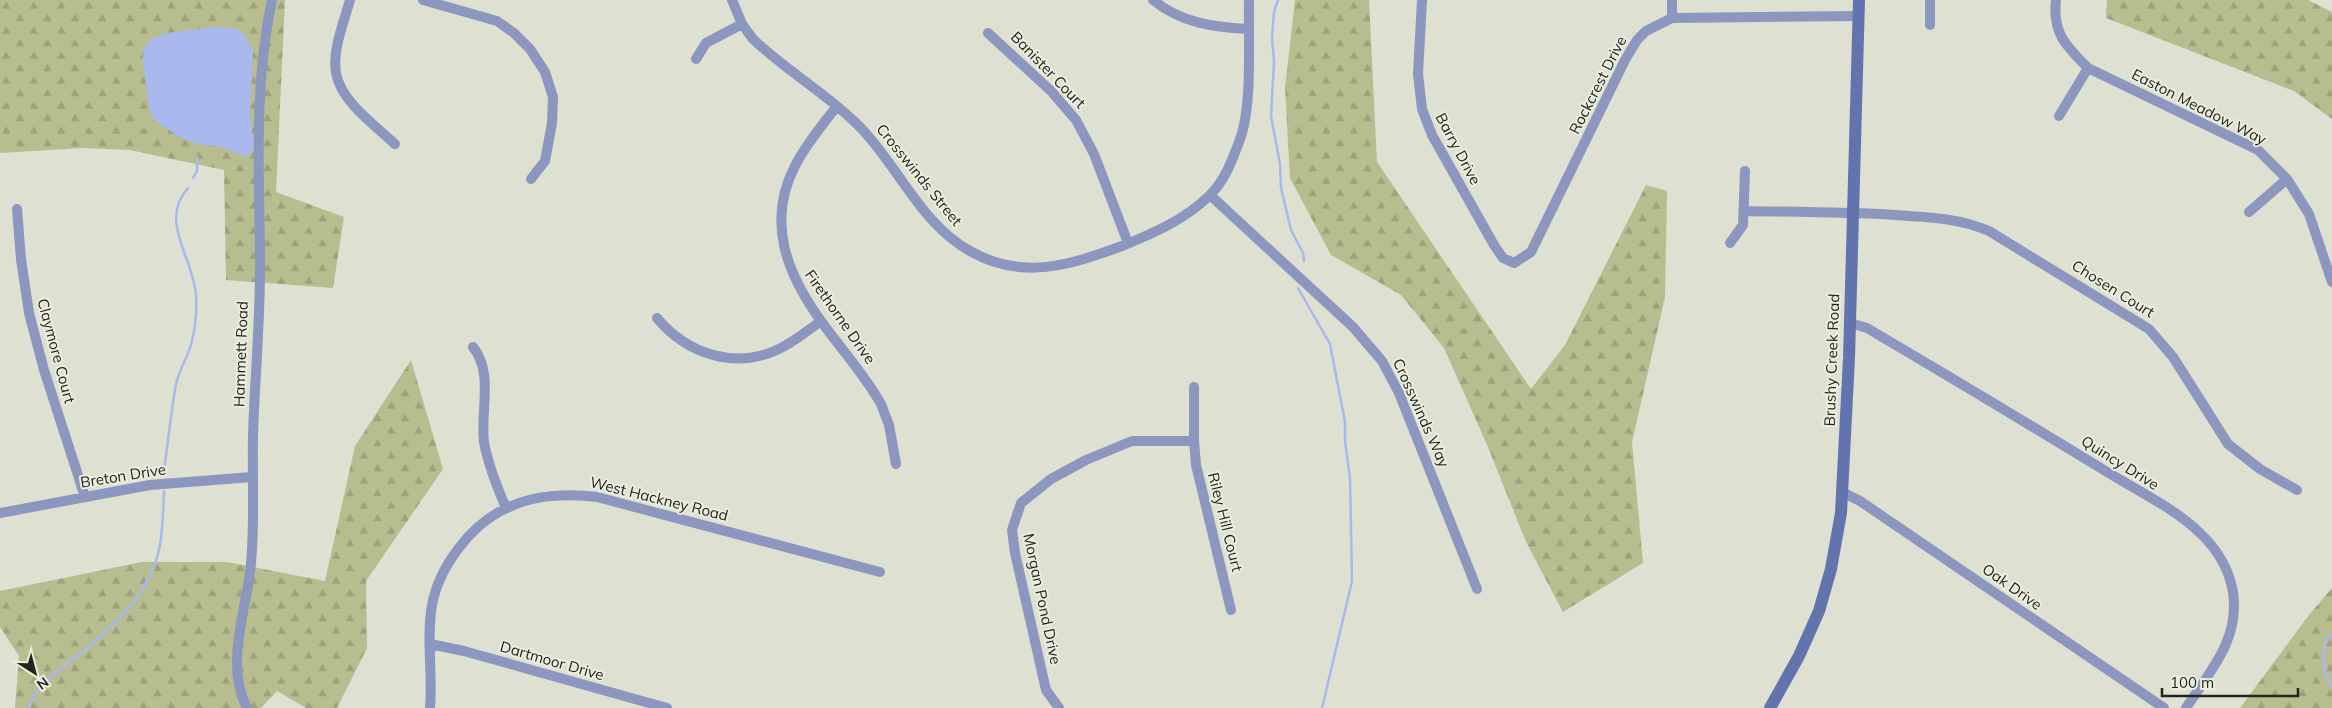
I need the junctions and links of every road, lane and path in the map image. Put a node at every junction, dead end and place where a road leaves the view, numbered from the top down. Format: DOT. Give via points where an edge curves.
graph roads {
  1 [pos="272,0"];
  2 [pos="350,0"];
  3 [pos="423,0"];
  4 [pos="732,0"];
  5 [pos="1153,0"];
  6 [pos="1249,0"];
  7 [pos="1422,0"];
  8 [pos="1672,0"];
  9 [pos="1859,0"];
  10 [pos="1930,0"];
  11 [pos="2056,0"];
  12 [pos="1859,16"];
  13 [pos="1672,18"];
  14 [pos="742,24"];
  15 [pos="1930,25"];
  16 [pos="1248,29"];
  17 [pos="988,32"];
  18 [pos="696,59"];
  19 [pos="2088,68"];
  20 [pos="836,107"];
  21 [pos="2058,116"];
  22 [pos="395,144"];
  23 [pos="1745,171"];
  24 [pos="531,179"];
  25 [pos="2286,179"];
  26 [pos="1210,195"];
  27 [pos="18,209"];
  28 [pos="1744,211"];
  29 [pos="2250,212"];
  30 [pos="1853,213"];
  31 [pos="1537,242"];
  32 [pos="1730,243"];
  33 [pos="1128,244"];
  34 [pos="2332,282"];
  35 [pos="657,318"];
  36 [pos="821,321"];
  37 [pos="1850,323"];
  38 [pos="474,347"];
  39 [pos="1194,387"];
  40 [pos="1194,441"];
  41 [pos="896,464"];
  42 [pos="252,477"];
  43 [pos="2297,490"];
  44 [pos="1842,492"];
  45 [pos="85,497"];
  46 [pos="506,508"];
  47 [pos="0,513"];
  48 [pos="880,572"];
  49 [pos="1477,589"];
  50 [pos="1231,610"];
  51 [pos="430,644"];
  52 [pos="1773,707"];
  53 [pos="247,708"];
  54 [pos="430,708"];
  55 [pos="667,708"];
  56 [pos="1059,708"];
  57 [pos="2164,708"];
  58 [pos="2186,708"];
  1 -- 42 [label="street, Hammett Road" via="259,85 257,172 260,257"];
  2 -- 22 [label="street" via="337,53 336,72 341,88 352,103"];
  3 -- 24 [label="street" via="497,21 514,33 545,72 553,97 552,123 545,161"];
  4 -- 14 [label="street, Crosswinds Street"];
  5 -- 16 [label="street" via="1178,16 1197,23"];
  6 -- 16 [label="street, Crosswinds Street"];
  7 -- 31 [label="street, Barry Drive" via="1418,74 1420,103 1429,130 1503,258 1515,262 1526,257"];
  8 -- 13 [label="street"];
  9 -- 12 [label="main road, Brushy Creek Road"];
  10 -- 15 [label="street"];
  11 -- 19 [label="street, Easton Meadow Way" via="2054,18 2066,47"];
  12 -- 13 [label="street, Rockcrest Drive"];
  12 -- 30 [label="main road, Brushy Creek Road"];
  13 -- 31 [label="street, Rockcrest Drive" via="1646,31 1633,46"];
  14 -- 18 [label="street" via="706,44"];
  14 -- 20 [label="street, Crosswinds Street" via="763,49"];
  16 -- 26 [label="street, Crosswinds Street" via="1244,127 1228,168"];
  17 -- 33 [label="street, Banister Court" via="1052,91 1076,120 1094,154"];
  19 -- 21 [label="street"];
  19 -- 25 [label="street, Easton Meadow Way" via="2258,150"];
  20 -- 33 [label="street, Crosswinds Street" via="871,139 939,227 978,256 1013,266 1047,268 1080,262"];
  20 -- 36 [label="street, Firethorne Drive" via="795,165 782,210 783,238 790,268 800,291"];
  23 -- 28 [label="street"];
  25 -- 29 [label="street"];
  25 -- 34 [label="street, Easton Meadow Way" via="2309,214"];
  26 -- 33 [label="street, Crosswinds Street" via="1171,225"];
  26 -- 49 [label="street, Crosswinds Way" via="1353,327 1382,361 1399,393"];
  27 -- 45 [label="street, Claymore Court" via="29,313"];
  28 -- 30 [label="street, Chosen Court"];
  28 -- 32 [label="street" via="1742,228"];
  30 -- 37 [label="main road, Brushy Creek Road"];
  30 -- 43 [label="street, Chosen Court" via="1945,218 1977,226 2128,315 2149,329 2164,345 2228,444 2260,469"];
  35 -- 36 [label="street" via="670,334 691,347 709,355 734,358 757,357 778,350"];
  36 -- 41 [label="street, Firethorne Drive" via="881,404 889,425"];
  37 -- 44 [label="main road, Brushy Creek Road"];
  37 -- 58 [label="street, Quincy Drive" via="1867,328 2041,432 2183,520 2207,540 2227,570 2233,593 2233,617 2220,659"];
  38 -- 46 [label="street" via="484,374 486,453"];
  39 -- 40 [label="street, Riley Hill Court"];
  40 -- 50 [label="street, Riley Hill Court" via="1196,465"];
  40 -- 56 [label="street, Morgan Pond Drive" via="1132,441 1051,479 1021,503 1012,530 1016,553 1046,690"];
  42 -- 45 [label="street, Breton Drive" via="150,485"];
  42 -- 53 [label="street, Hammett Road" via="251,563 236,658 237,680"];
  44 -- 52 [label="main road, Brushy Creek Road" via="1826,592"];
  44 -- 57 [label="street, Oak Drive" via="1860,500"];
  45 -- 47 [label="street, Breton Drive"];
  46 -- 48 [label="street, West Hackney Road" via="557,496 597,497"];
  46 -- 51 [label="street, West Hackney Road" via="469,536 446,566 432,603"];
  51 -- 54 [label="street, West Hackney Road"];
  51 -- 55 [label="street, Dartmoor Drive"];
}
